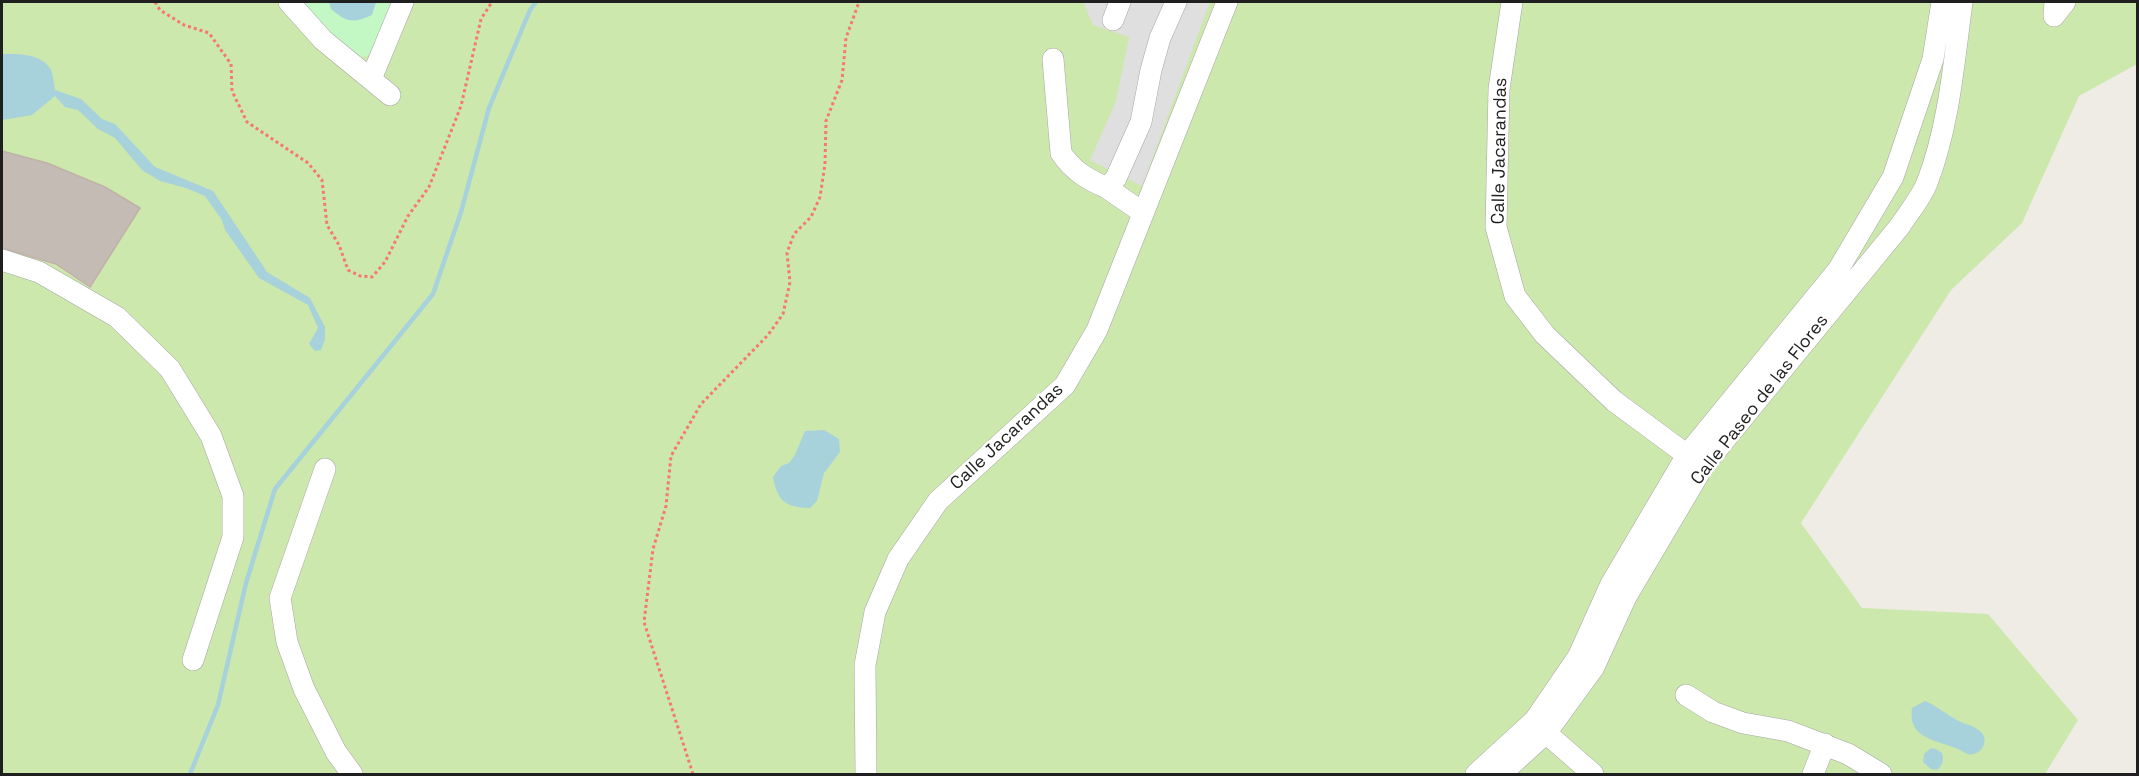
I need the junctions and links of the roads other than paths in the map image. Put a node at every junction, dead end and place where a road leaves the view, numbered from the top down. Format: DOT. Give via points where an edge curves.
graph roads {
  1 [pos="289,2"];
  2 [pos="403,2"];
  3 [pos="1176,2"];
  4 [pos="1227,2"];
  5 [pos="1512,2"];
  6 [pos="1942,2"];
  7 [pos="1962,2"];
  8 [pos="2055,2"];
  9 [pos="2065,2"];
  10 [pos="1053,59"];
  11 [pos="371,79"];
  12 [pos="390,95"];
  13 [pos="1107,188"];
  14 [pos="1142,212"];
  15 [pos="2,260"];
  16 [pos="1695,460"];
  17 [pos="325,469"];
  18 [pos="193,660"];
  19 [pos="1686,695"];
  20 [pos="1540,727"];
  21 [pos="1825,744"];
  22 [pos="352,774"];
  23 [pos="866,774"];
  24 [pos="1476,774"];
  25 [pos="1501,774"];
  26 [pos="1593,774"];
  27 [pos="1813,774"];
  28 [pos="1881,774"];
  1 -- 11 [label="street" via="323,40"];
  2 -- 11 [label="street"];
  3 -- 13 [label="street" via="1160,38 1141,122 1116,178"];
  4 -- 14 [label="street, Calle Jacarandas"];
  5 -- 16 [label="street, Calle Jacarandas" via="1499,89 1496,227 1515,296 1545,335 1614,402"];
  6 -- 16 [label="street, Calle Paseo de las Flores" via="1929,75 1893,177 1838,270"];
  7 -- 16 [label="street, Calle Paseo de las Flores" via="1939,147 1926,185 1900,226"];
  8 -- 9 [label="street" via="2054,16"];
  10 -- 13 [label="street" via="1061,153 1082,176"];
  11 -- 12 [label="street"];
  13 -- 14 [label="street"];
  14 -- 23 [label="street, Calle Jacarandas" via="1097,330 1065,385 938,501 898,559 875,612 865,665"];
  15 -- 18 [label="street" via="39,272 117,317 170,369 211,436 233,496 233,537"];
  16 -- 20 [label="street, Calle Paseo de las Flores" via="1594,667"];
  17 -- 22 [label="street" via="280,598 287,642 304,689 336,752"];
  19 -- 21 [label="street" via="1713,712 1743,723 1788,731"];
  20 -- 24 [label="street, Calle Paseo de las Flores"];
  20 -- 25 [label="street, Calle Paseo de las Flores"];
  20 -- 26 [label="street"];
  21 -- 27 [label="street"];
  21 -- 28 [label="street"];
}
